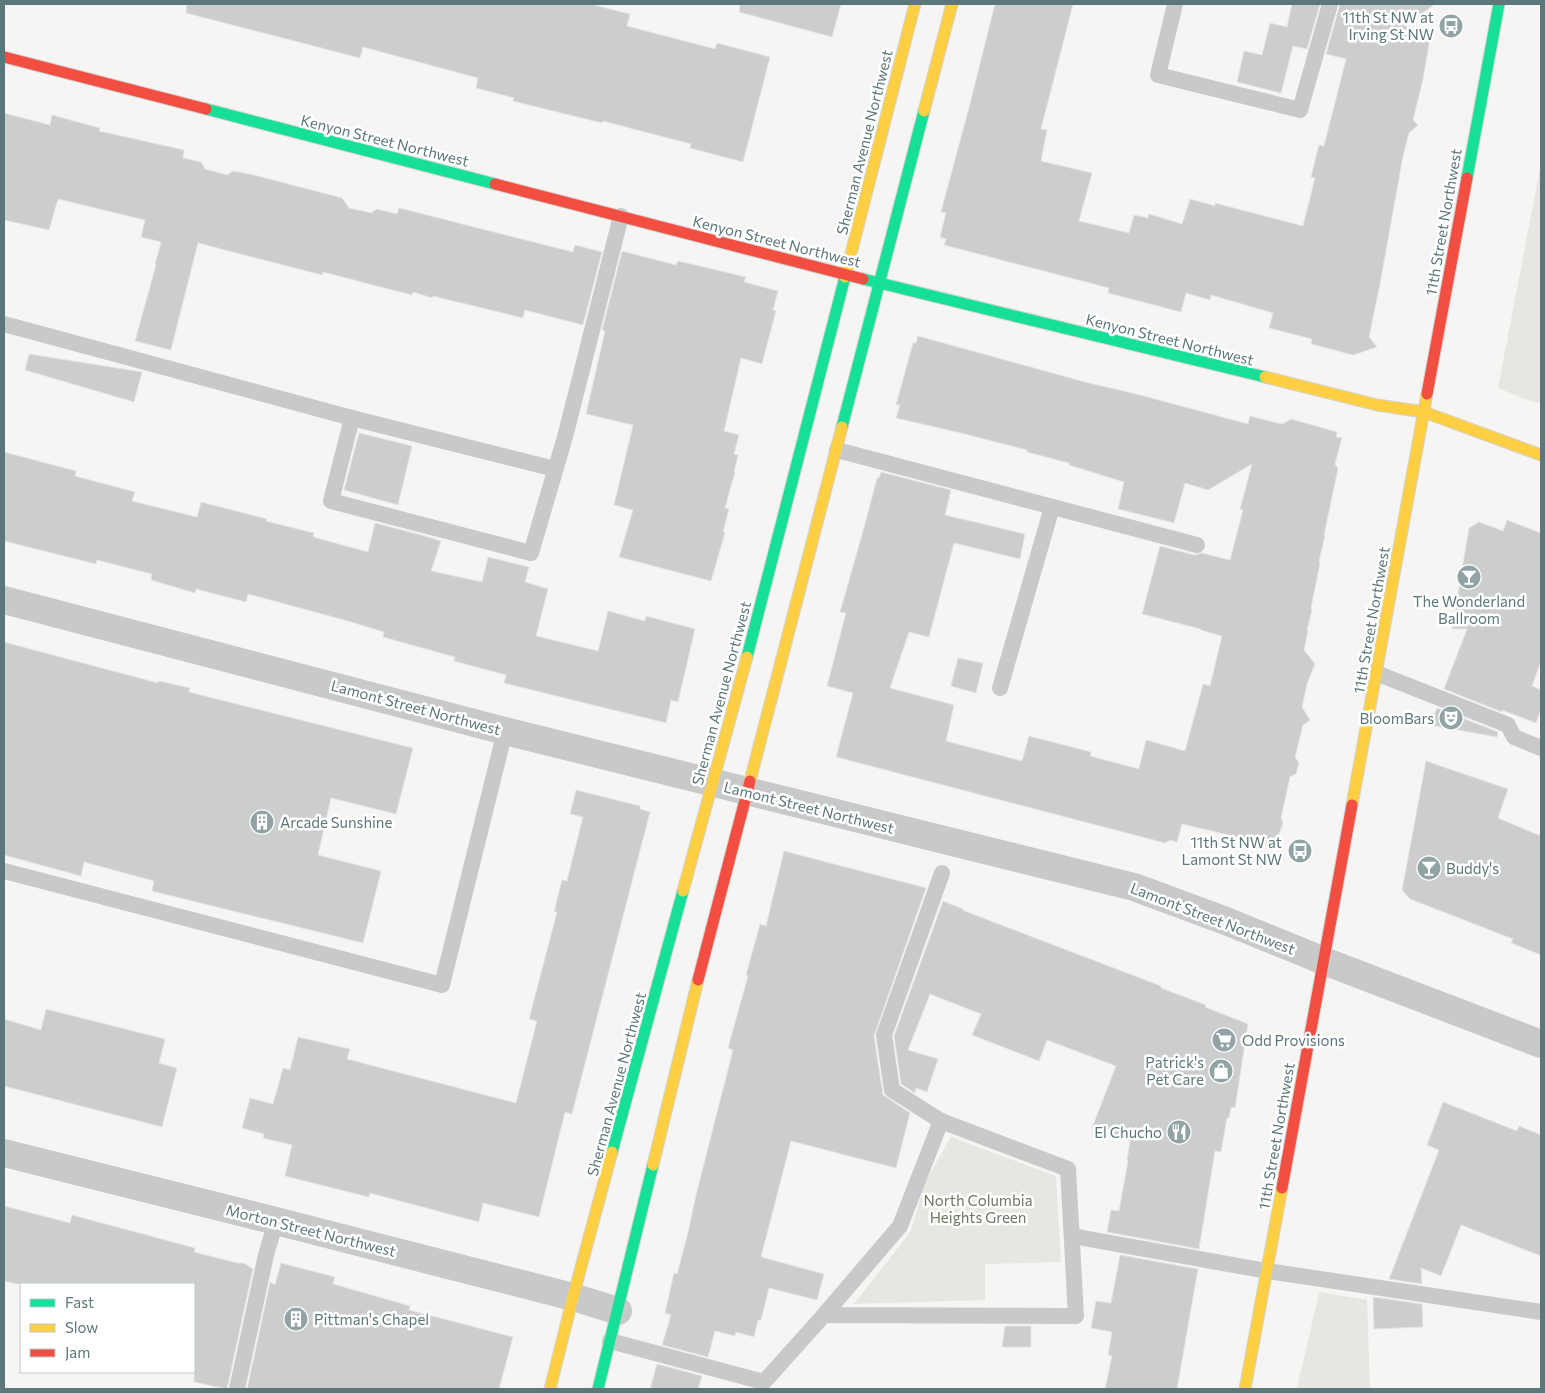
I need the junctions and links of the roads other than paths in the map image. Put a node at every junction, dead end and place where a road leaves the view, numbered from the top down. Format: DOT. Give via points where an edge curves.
graph roads {
  1 [pos="915,4"];
  2 [pos="952,4"];
  3 [pos="1175,4"];
  4 [pos="1330,4"];
  5 [pos="1499,4"];
  6 [pos="4,57"];
  7 [pos="621,216"];
  8 [pos="846,274"];
  9 [pos="880,283"];
  10 [pos="4,324"];
  11 [pos="1424,412"];
  12 [pos="352,418"];
  13 [pos="837,450"];
  14 [pos="1541,455"];
  15 [pos="554,469"];
  16 [pos="1052,507"];
  17 [pos="1197,545"];
  18 [pos="4,600"];
  19 [pos="1376,673"];
  20 [pos="1000,688"];
  21 [pos="505,731"];
  22 [pos="1541,748"];
  23 [pos="712,782"];
  24 [pos="748,791"];
  25 [pos="4,871"];
  26 [pos="942,874"];
  27 [pos="1324,961"];
  28 [pos="1541,1044"];
  29 [pos="941,1121"];
  30 [pos="4,1153"];
  31 [pos="276,1221"];
  32 [pos="1072,1236"];
  33 [pos="1267,1271"];
  34 [pos="573,1297"];
  35 [pos="618,1312"];
  36 [pos="1541,1312"];
  37 [pos="824,1315"];
  38 [pos="610,1341"];
  39 [pos="237,1389"];
  40 [pos="550,1389"];
  41 [pos="598,1389"];
  42 [pos="1246,1389"];
  1 -- 8 [label="main road, Sherman Avenue Northwest"];
  2 -- 9 [label="main road"];
  3 -- 4 [label="lane" via="1158,75 1300,110"];
  5 -- 11 [label="main road, 11th Street Northwest"];
  6 -- 7 [label="main road, Kenyon Street Northwest"];
  7 -- 8 [label="main road, Kenyon Street Northwest"];
  7 -- 15 [label="lane"];
  8 -- 9 [label="main road, Kenyon Street Northwest"];
  8 -- 23 [label="main road, Sherman Avenue Northwest"];
  9 -- 11 [label="main road, Kenyon Street Northwest" via="1377,405"];
  9 -- 13 [label="main road"];
  10 -- 12 [label="lane"];
  11 -- 14 [label="main road, Kenyon Street Northwest"];
  11 -- 19 [label="main road, 11th Street Northwest"];
  12 -- 15 [label="lane"];
  12 -- 15 [label="lane" via="331,501 521,550 531,552"];
  13 -- 16 [label="lane"];
  13 -- 24 [label="main road"];
  16 -- 17 [label="lane"];
  16 -- 20 [label="lane"];
  18 -- 21 [label="street, Lamont Street Northwest"];
  19 -- 22 [label="lane" via="1508,725 1514,737"];
  19 -- 27 [label="main road, 11th Street Northwest"];
  21 -- 23 [label="street, Lamont Street Northwest"];
  21 -- 25 [label="lane" via="442,985"];
  23 -- 24 [label="street, Lamont Street Northwest"];
  23 -- 34 [label="main road, Sherman Avenue Northwest"];
  24 -- 27 [label="street, Lamont Street Northwest" via="1134,887"];
  24 -- 35 [label="main road"];
  26 -- 29 [label="lane" via="884,1035 892,1090"];
  27 -- 28 [label="street, Lamont Street Northwest"];
  27 -- 33 [label="main road, 11th Street Northwest"];
  29 -- 32 [label="lane" via="1068,1170"];
  29 -- 37 [label="lane" via="900,1226"];
  30 -- 31 [label="street, Morton Street Northwest"];
  31 -- 34 [label="street, Morton Street Northwest"];
  31 -- 39 [label="lane"];
  32 -- 33 [label="lane"];
  32 -- 37 [label="lane" via="1076,1316"];
  33 -- 36 [label="lane"];
  33 -- 42 [label="main road, 11th Street Northwest"];
  34 -- 35 [label="street, Morton Street Northwest"];
  34 -- 40 [label="main road, Sherman Avenue Northwest"];
  35 -- 38 [label="main road"];
  37 -- 38 [label="lane" via="764,1382"];
  38 -- 41 [label="main road"];
}
